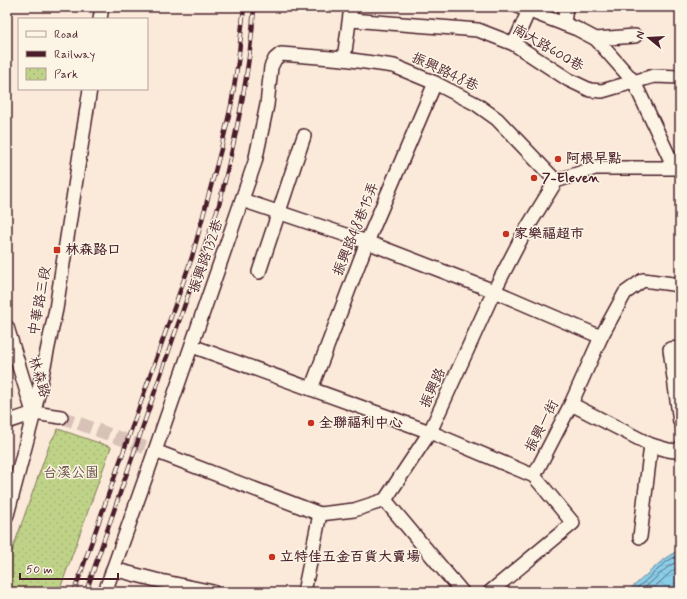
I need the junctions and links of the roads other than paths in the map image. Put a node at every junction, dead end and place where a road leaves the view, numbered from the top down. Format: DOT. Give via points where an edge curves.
graph roads {
  1 [pos="102,7"];
  2 [pos="566,7"];
  3 [pos="524,8"];
  4 [pos="351,14"];
  5 [pos="100,18"];
  6 [pos="564,24"];
  7 [pos="635,36"];
  8 [pos="596,39"];
  9 [pos="514,44"];
  10 [pos="344,59"];
  11 [pos="271,67"];
  12 [pos="680,77"];
  13 [pos="634,82"];
  14 [pos="435,83"];
  15 [pos="90,90"];
  16 [pos="304,136"];
  17 [pos="677,167"];
  18 [pos="556,181"];
  19 [pos="242,200"];
  20 [pos="279,212"];
  21 [pos="367,242"];
  22 [pos="259,272"];
  23 [pos="680,285"];
  24 [pos="494,291"];
  25 [pos="7,327"];
  26 [pos="600,337"];
  27 [pos="192,346"];
  28 [pos="680,348"];
  29 [pos="46,354"];
  30 [pos="18,362"];
  31 [pos="311,389"];
  32 [pos="571,404"];
  33 [pos="34,413"];
  34 [pos="61,418"];
  35 [pos="7,422"];
  36 [pos="680,422"];
  37 [pos="430,432"];
  38 [pos="651,445"];
  39 [pos="680,448"];
  40 [pos="155,451"];
  41 [pos="534,476"];
  42 [pos="385,500"];
  43 [pos="320,514"];
  44 [pos="7,515"];
  45 [pos="640,537"];
  46 [pos="113,568"];
  47 [pos="105,592"];
  48 [pos="213,592"];
  49 [pos="304,592"];
  50 [pos="462,592"];
  51 [pos="490,592"];
  1 -- 5 [label="street"];
  2 -- 6 [label="street"];
  3 -- 6 [label="street"];
  3 -- 9 [label="street"];
  4 -- 9 [label="street, 南大路600巷" via="478,30"];
  4 -- 10 [label="street, 南大路600巷"];
  6 -- 8 [label="street"];
  7 -- 8 [label="street"];
  8 -- 13 [label="street"];
  9 -- 13 [label="street, 南大路600巷" via="569,80 590,90 602,90"];
  10 -- 11 [label="street, 振興路48巷" via="281,54"];
  10 -- 14 [label="street, 振興路48巷" via="394,66"];
  11 -- 19 [label="street, 振興路132巷" via="262,136"];
  12 -- 13 [label="street, 南大路600巷" via="654,76"];
  13 -- 17 [label="street"];
  14 -- 18 [label="street, 振興路48巷" via="476,104 498,119"];
  14 -- 21 [label="street, 振興路48巷15弄"];
  15 -- 29 [label="street, 中華路三段" via="56,309"];
  16 -- 20 [label="street"];
  17 -- 18 [label="street" via="595,168"];
  18 -- 24 [label="street, 振興路" via="524,233"];
  19 -- 20 [label="street"];
  19 -- 27 [label="street, 振興路132巷"];
  20 -- 21 [label="street"];
  20 -- 22 [label="street"];
  21 -- 24 [label="street"];
  21 -- 31 [label="street, 振興路48巷15弄"];
  23 -- 26 [label="street, 振興一街" via="643,280 625,293"];
  24 -- 26 [label="street"];
  24 -- 37 [label="street, 振興路"];
  25 -- 30 [label="street, 林森路"];
  26 -- 32 [label="street, 振興一街"];
  27 -- 31 [label="street"];
  27 -- 40 [label="street, 振興路132巷"];
  28 -- 36 [label="street" via="670,349"];
  29 -- 30 [label="street" via="38,369 32,371"];
  29 -- 33 [label="street, 中華路三段"];
  30 -- 33 [label="street, 林森路"];
  31 -- 37 [label="street"];
  32 -- 38 [label="street"];
  32 -- 41 [label="street, 振興一街"];
  33 -- 34 [label="street"];
  33 -- 35 [label="street"];
  33 -- 44 [label="street, 中華路三段"];
  37 -- 41 [label="street"];
  37 -- 42 [label="street, 振興路"];
  38 -- 39 [label="street" via="675,451"];
  38 -- 45 [label="street"];
  40 -- 43 [label="street"];
  40 -- 46 [label="street, 振興路132巷"];
  41 -- 51 [label="street" via="573,523"];
  42 -- 43 [label="street" via="354,510"];
  42 -- 50 [label="street"];
  43 -- 49 [label="street"];
  46 -- 47 [label="street, 振興路132巷"];
  46 -- 48 [label="street"];
}
